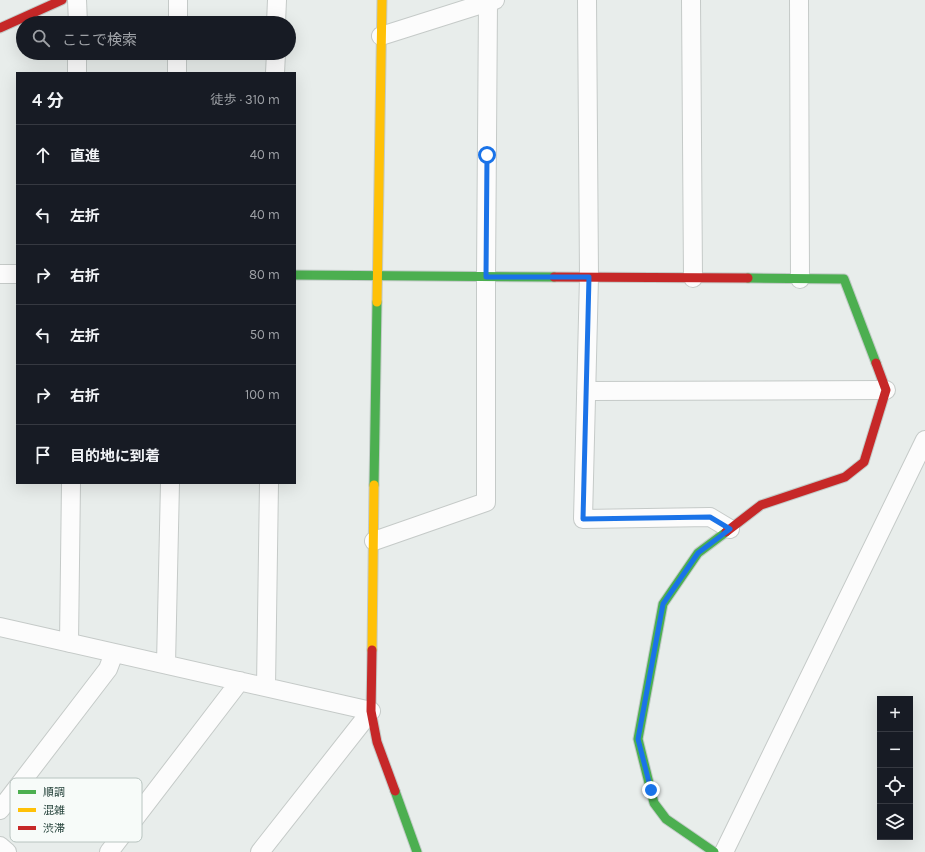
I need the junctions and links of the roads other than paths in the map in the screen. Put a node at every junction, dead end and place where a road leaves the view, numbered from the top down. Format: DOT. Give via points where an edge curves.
graph roads {
  1 [pos="62,0"];
  2 [pos="77,0"];
  3 [pos="178,0"];
  4 [pos="276,0"];
  5 [pos="382,0"];
  6 [pos="587,0"];
  7 [pos="691,0"];
  8 [pos="799,0"];
  9 [pos="492,1"];
  10 [pos="27,16"];
  11 [pos="78,16"];
  12 [pos="178,16"];
  13 [pos="276,16"];
  14 [pos="16,21"];
  15 [pos="0,28"];
  16 [pos="381,36"];
  17 [pos="77,60"];
  18 [pos="177,60"];
  19 [pos="276,60"];
  20 [pos="77,72"];
  21 [pos="177,72"];
  22 [pos="275,72"];
  23 [pos="0,274"];
  24 [pos="16,274"];
  25 [pos="296,276"];
  26 [pos="378,276"];
  27 [pos="486,277"];
  28 [pos="589,277"];
  29 [pos="692,278"];
  30 [pos="800,279"];
  31 [pos="886,390"];
  32 [pos="586,391"];
  33 [pos="925,440"];
  34 [pos="71,484"];
  35 [pos="170,484"];
  36 [pos="269,484"];
  37 [pos="730,529"];
  38 [pos="374,541"];
  39 [pos="0,627"];
  40 [pos="69,643"];
  41 [pos="114,653"];
  42 [pos="166,664"];
  43 [pos="240,681"];
  44 [pos="266,687"];
  45 [pos="371,711"];
  46 [pos="25,778"];
  47 [pos="10,797"];
  48 [pos="142,809"];
  49 [pos="0,810"];
  50 [pos="117,842"];
  51 [pos="0,846"];
  52 [pos="7,852"];
  53 [pos="109,852"];
  54 [pos="260,852"];
  55 [pos="417,852"];
  56 [pos="714,852"];
  57 [pos="724,852"];
  1 -- 10 [label="street"];
  2 -- 11 [label="street"];
  3 -- 12 [label="street"];
  4 -- 13 [label="street"];
  5 -- 16 [label="street"];
  6 -- 28 [label="street"];
  7 -- 29 [label="street"];
  8 -- 30 [label="street"];
  9 -- 16 [label="street"];
  9 -- 27 [label="street"];
  14 -- 15 [label="street"];
  16 -- 26 [label="street"];
  17 -- 20 [label="street"];
  18 -- 21 [label="street"];
  19 -- 22 [label="street"];
  23 -- 24 [label="street"];
  25 -- 26 [label="street"];
  26 -- 27 [label="street"];
  26 -- 38 [label="street"];
  27 -- 28 [label="street"];
  27 -- 38 [label="street" via="486,502"];
  28 -- 29 [label="street"];
  28 -- 32 [label="street"];
  29 -- 30 [label="street"];
  30 -- 31 [label="street" via="844,279"];
  31 -- 32 [label="street"];
  31 -- 37 [label="street" via="864,462 845,477 761,505"];
  32 -- 37 [label="street" via="583,519 710,517"];
  33 -- 57 [label="street"];
  34 -- 40 [label="street"];
  35 -- 42 [label="street"];
  36 -- 44 [label="street"];
  37 -- 56 [label="street" via="698,553 663,604 638,739 654,803 666,819"];
  38 -- 45 [label="street"];
  39 -- 40 [label="street"];
  40 -- 41 [label="street"];
  41 -- 42 [label="street"];
  41 -- 46 [label="street" via="108,669"];
  42 -- 43 [label="street"];
  43 -- 44 [label="street"];
  43 -- 48 [label="street"];
  44 -- 45 [label="street"];
  45 -- 54 [label="street"];
  45 -- 55 [label="street" via="377,742"];
  47 -- 49 [label="street"];
  50 -- 53 [label="street"];
  51 -- 52 [label="street"];
}
